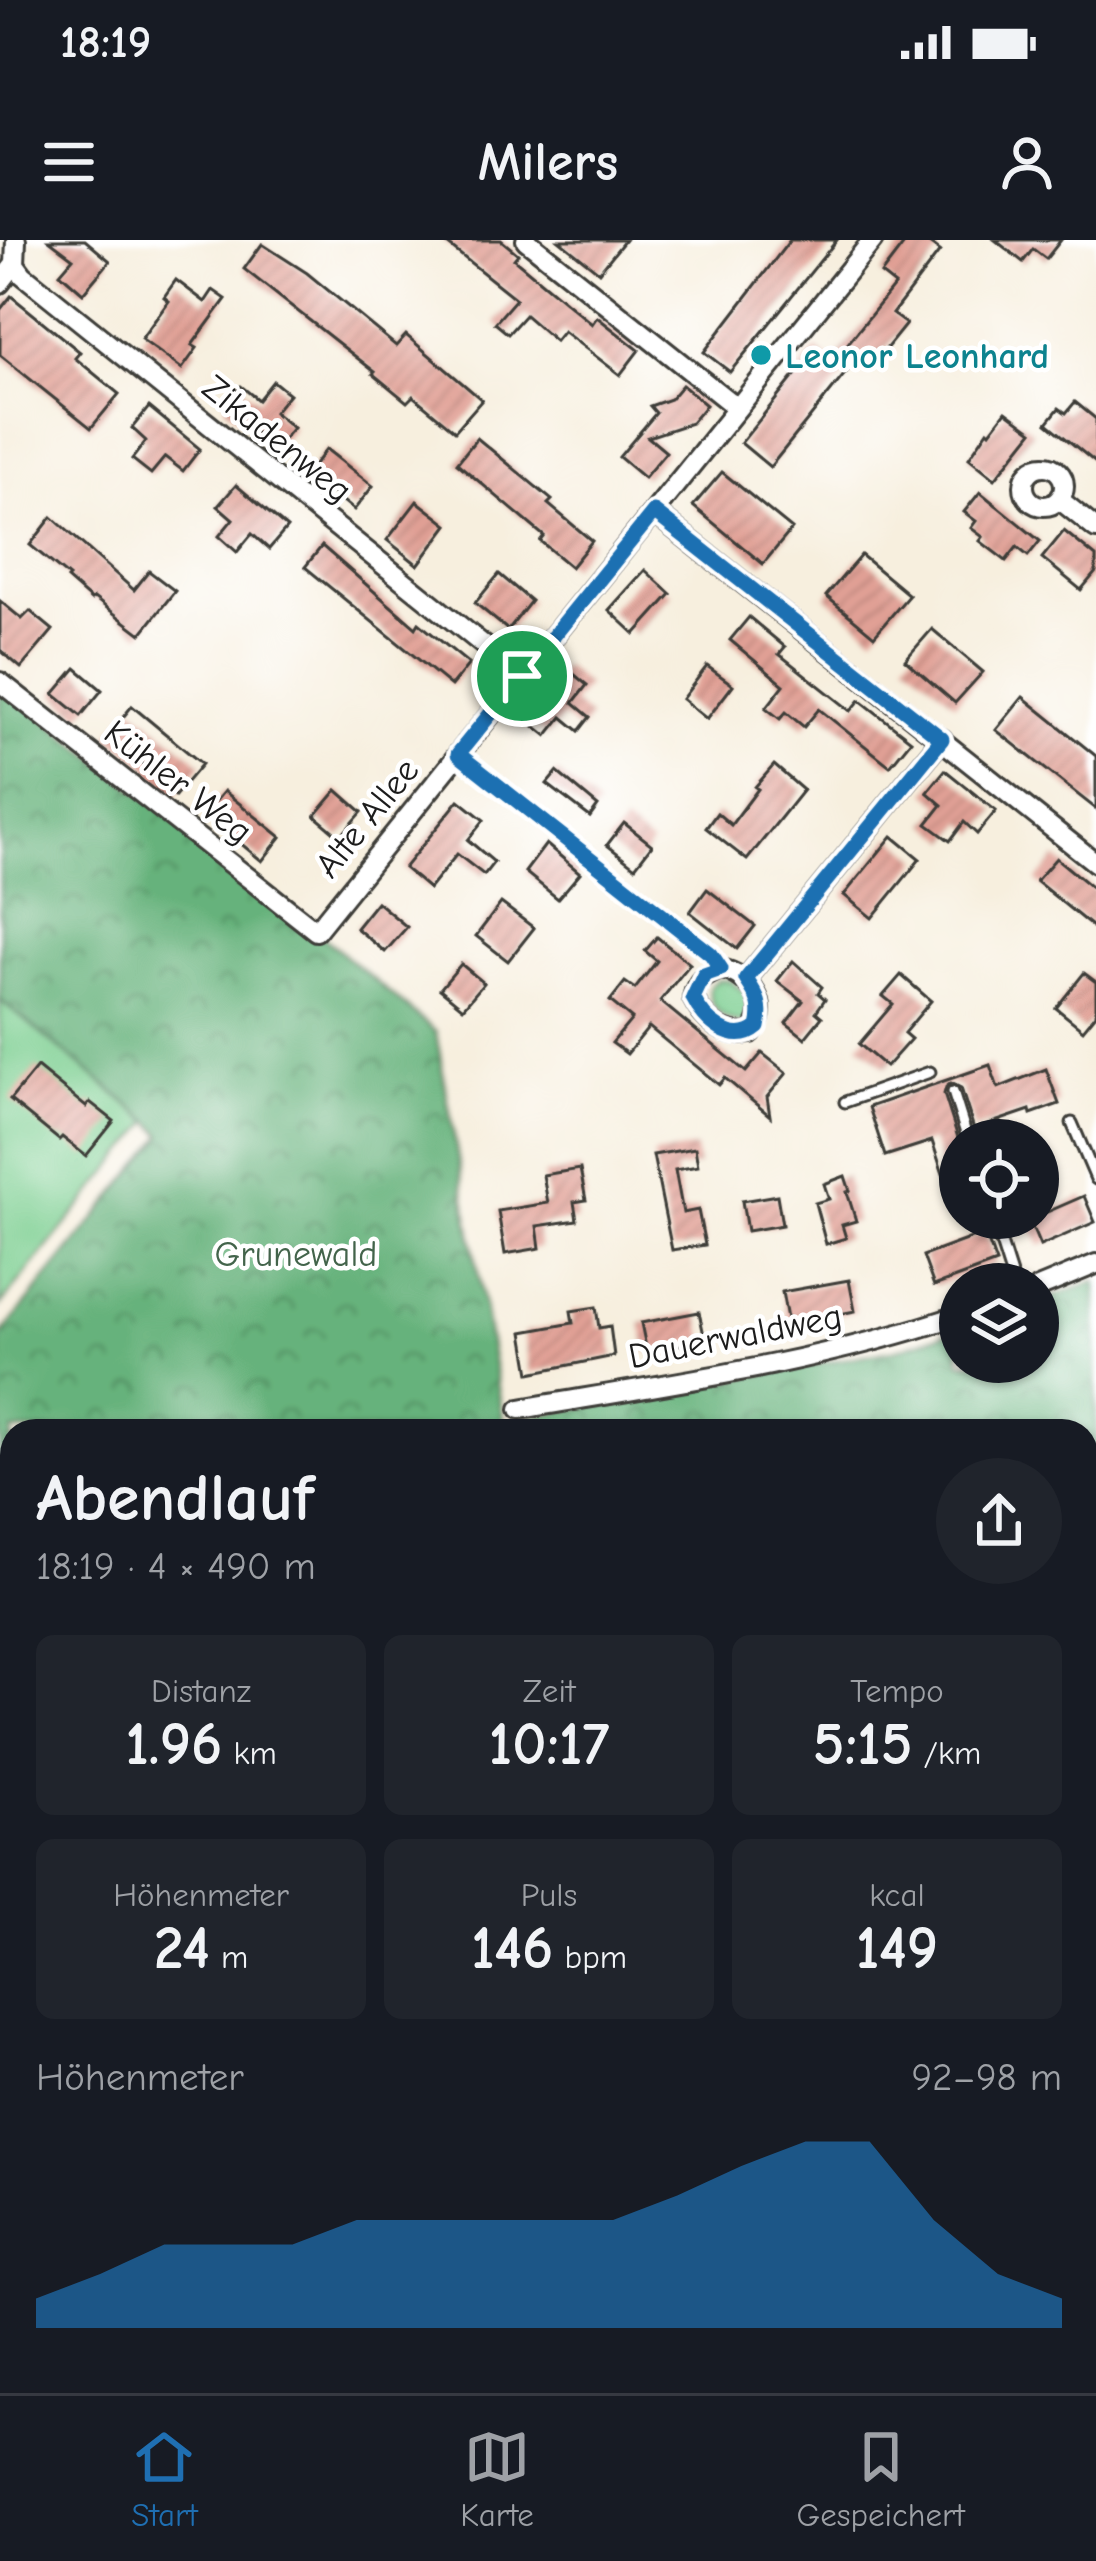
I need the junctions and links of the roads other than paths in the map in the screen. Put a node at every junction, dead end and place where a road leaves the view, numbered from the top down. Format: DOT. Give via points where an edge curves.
graph roads {
  1 [pos="16,240"];
  2 [pos="526,240"];
  3 [pos="873,240"];
  4 [pos="15,264"];
  5 [pos="0,283"];
  6 [pos="737,408"];
  7 [pos="1060,500"];
  8 [pos="654,512"];
  9 [pos="1096,529"];
  10 [pos="522,676"];
  11 [pos="0,682"];
  12 [pos="942,739"];
  13 [pos="458,754"];
  14 [pos="1096,863"];
  15 [pos="316,932"];
  16 [pos="721,969"];
  17 [pos="746,979"];
  18 [pos="930,1072"];
  19 [pos="953,1092"];
  20 [pos="845,1102"];
  21 [pos="961,1119"];
  22 [pos="1072,1123"];
  23 [pos="1096,1179"];
  24 [pos="1096,1264"];
  25 [pos="1059,1279"];
  26 [pos="939,1322"];
  27 [pos="520,1409"];
  1 -- 4 [label="street"];
  2 -- 6 [label="street"];
  3 -- 6 [label="street, Alte Allee"];
  4 -- 5 [label="street"];
  4 -- 10 [label="street, Zikadenweg"];
  6 -- 8 [label="street, Alte Allee"];
  7 -- 9 [label="street"];
  8 -- 10 [label="street, Alte Allee"];
  8 -- 12 [label="street"];
  10 -- 13 [label="street, Alte Allee"];
  11 -- 15 [label="street, Kühler Weg"];
  12 -- 14 [label="street"];
  12 -- 17 [label="street"];
  13 -- 15 [label="street, Alte Allee"];
  13 -- 16 [label="lane"];
  16 -- 17 [label="street"];
  16 -- 17 [label="street" via="704,975 693,998 730,1034 758,1027 762,1009"];
  18 -- 20 [label="lane"];
  19 -- 21 [label="lane"];
  22 -- 23 [label="lane"];
  24 -- 25 [label="street"];
  26 -- 27 [label="street, Dauerwaldweg" via="758,1367"];
}
